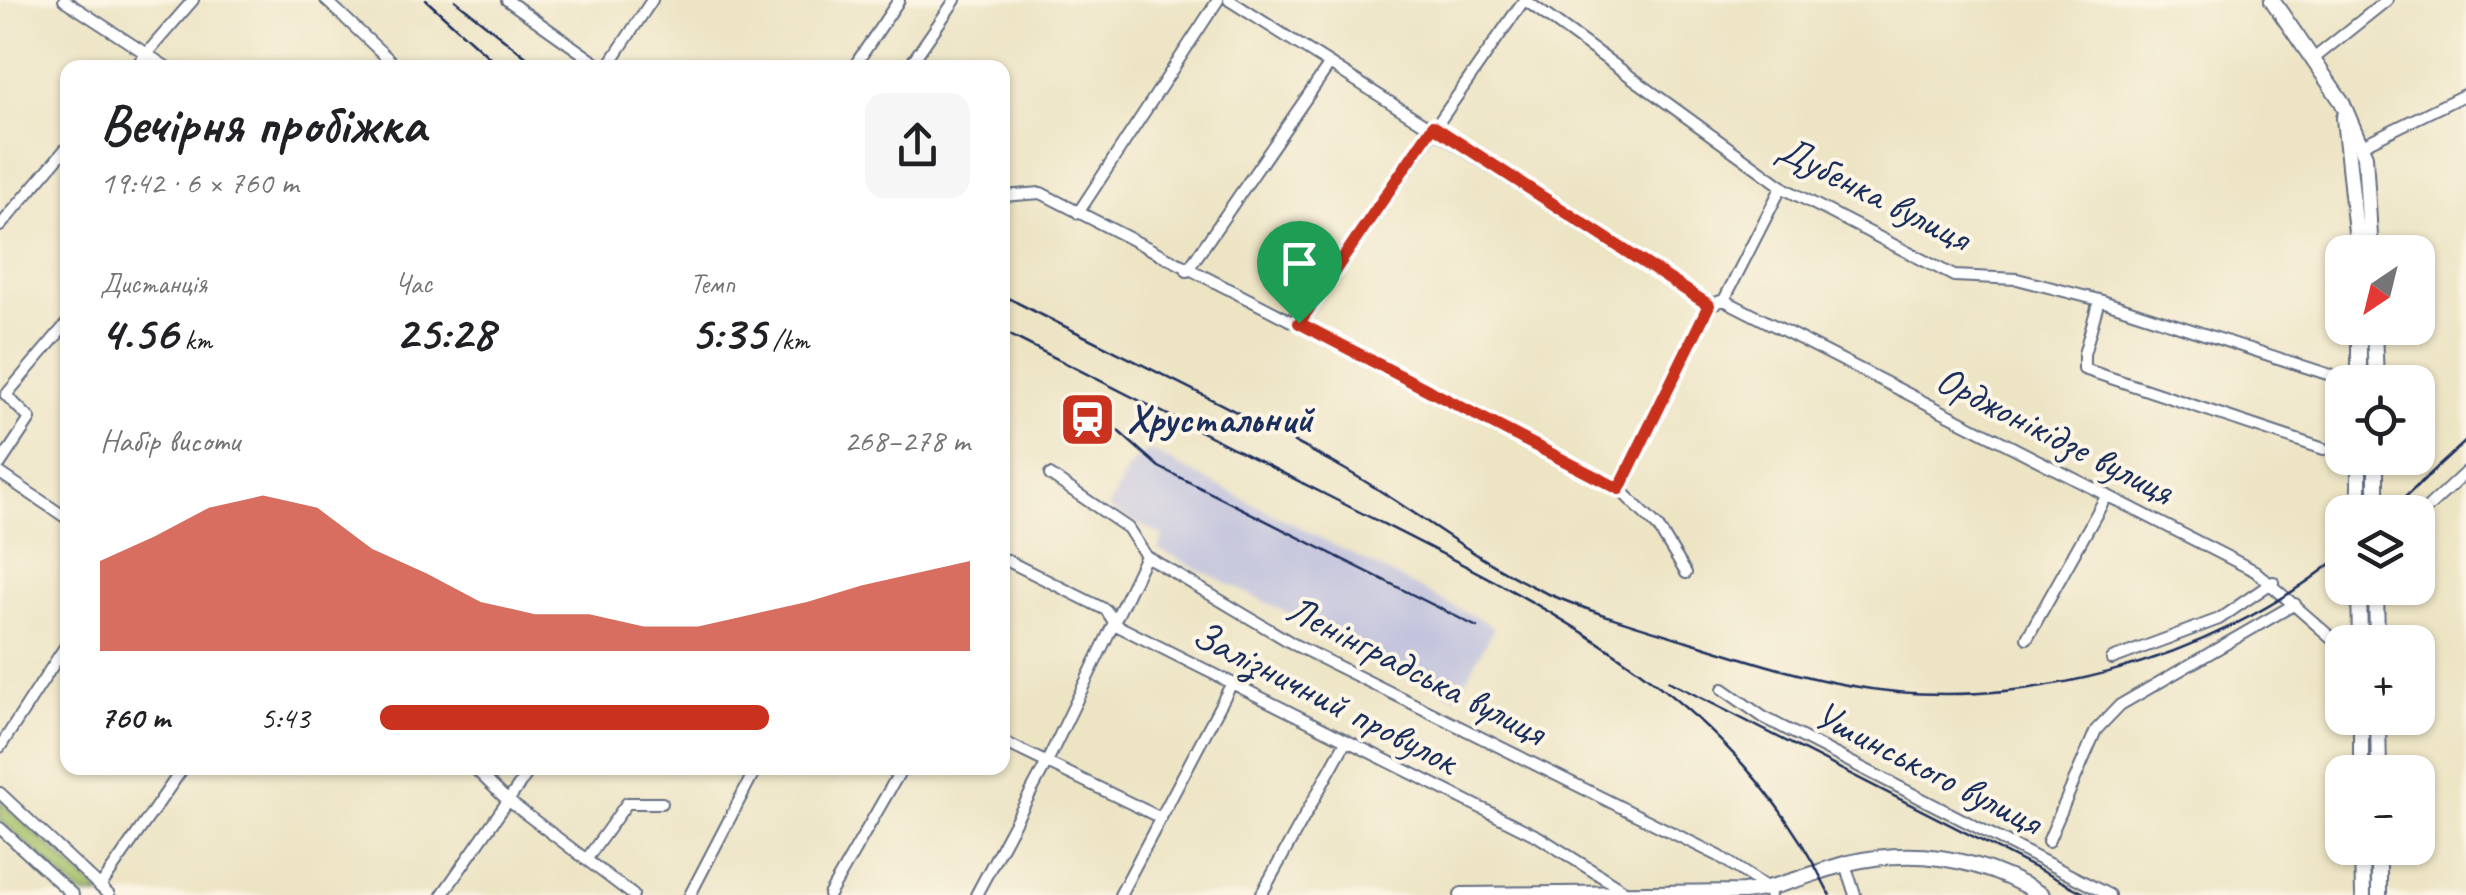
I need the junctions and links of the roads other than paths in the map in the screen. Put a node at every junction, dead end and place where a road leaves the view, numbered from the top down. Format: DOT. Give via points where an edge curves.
graph roads {
  1 [pos="64,0"];
  2 [pos="192,0"];
  3 [pos="326,0"];
  4 [pos="506,0"];
  5 [pos="652,0"];
  6 [pos="900,0"];
  7 [pos="955,0"];
  8 [pos="1218,0"];
  9 [pos="1229,0"];
  10 [pos="1525,0"];
  11 [pos="2272,0"];
  12 [pos="2387,0"];
  13 [pos="146,54"];
  14 [pos="141,60"];
  15 [pos="155,60"];
  16 [pos="389,60"];
  17 [pos="593,60"];
  18 [pos="611,60"];
  19 [pos="859,60"];
  20 [pos="914,60"];
  21 [pos="2312,60"];
  22 [pos="1329,65"];
  23 [pos="2466,94"];
  24 [pos="2342,102"];
  25 [pos="1433,126"];
  26 [pos="2360,146"];
  27 [pos="60,155"];
  28 [pos="1782,186"];
  29 [pos="1010,195"];
  30 [pos="1078,214"];
  31 [pos="0,226"];
  32 [pos="2356,235"];
  33 [pos="2370,235"];
  34 [pos="1186,271"];
  35 [pos="1724,300"];
  36 [pos="2098,300"];
  37 [pos="1709,305"];
  38 [pos="1299,323"];
  39 [pos="60,331"];
  40 [pos="2325,372"];
  41 [pos="2324,449"];
  42 [pos="0,464"];
  43 [pos="0,472"];
  44 [pos="2466,472"];
  45 [pos="1050,475"];
  46 [pos="1619,489"];
  47 [pos="2107,494"];
  48 [pos="2435,501"];
  49 [pos="60,513"];
  50 [pos="1146,556"];
  51 [pos="1010,562"];
  52 [pos="1686,573"];
  53 [pos="2273,582"];
  54 [pos="2295,604"];
  55 [pos="1116,625"];
  56 [pos="2325,631"];
  57 [pos="2026,638"];
  58 [pos="60,654"];
  59 [pos="2112,659"];
  60 [pos="1232,683"];
  61 [pos="1724,689"];
  62 [pos="1345,743"];
  63 [pos="1010,745"];
  64 [pos="0,747"];
  65 [pos="1046,764"];
  66 [pos="179,775"];
  67 [pos="481,775"];
  68 [pos="525,775"];
  69 [pos="752,775"];
  70 [pos="898,775"];
  71 [pos="0,793"];
  72 [pos="506,799"];
  73 [pos="662,803"];
  74 [pos="1160,818"];
  75 [pos="0,828"];
  76 [pos="2048,842"];
  77 [pos="586,860"];
  78 [pos="1846,864"];
  79 [pos="2362,865"];
  80 [pos="2379,865"];
  81 [pos="1623,890"];
  82 [pos="104,891"];
  83 [pos="1770,892"];
  84 [pos="74,895"];
  85 [pos="442,895"];
  86 [pos="632,895"];
  87 [pos="690,895"];
  88 [pos="830,895"];
  89 [pos="976,895"];
  90 [pos="1120,895"];
  91 [pos="1260,895"];
  92 [pos="1462,895"];
  93 [pos="1854,895"];
  94 [pos="2042,895"];
  95 [pos="2109,895"];
  96 [pos="2363,895"];
  97 [pos="2379,895"];
  1 -- 13 [label="street"];
  2 -- 13 [label="street"];
  3 -- 16 [label="street"];
  4 -- 17 [label="street"];
  5 -- 18 [label="street"];
  6 -- 19 [label="street"];
  7 -- 20 [label="street"];
  8 -- 30 [label="street"];
  9 -- 22 [label="street"];
  10 -- 25 [label="street"];
  10 -- 28 [label="street, Дубенка вулиця"];
  11 -- 21 [label="main road"];
  12 -- 21 [label="street"];
  13 -- 14 [label="street"];
  13 -- 15 [label="street"];
  21 -- 24 [label="main road"];
  22 -- 25 [label="street"];
  22 -- 34 [label="street"];
  23 -- 26 [label="street"];
  24 -- 26 [label="main road"];
  24 -- 32 [label="main road"];
  25 -- 37 [label="street"];
  25 -- 38 [label="street"];
  26 -- 33 [label="main road"];
  27 -- 31 [label="street"];
  28 -- 35 [label="street"];
  28 -- 36 [label="street, Дубенка вулиця" via="1954,276 2017,279"];
  29 -- 30 [label="street" via="1040,193"];
  30 -- 34 [label="street"];
  34 -- 38 [label="street"];
  35 -- 37 [label="street"];
  35 -- 47 [label="street, Орджонікідзе вулиця"];
  36 -- 40 [label="street, Дубенка вулиця"];
  36 -- 41 [label="street" via="2084,369"];
  37 -- 46 [label="street"];
  38 -- 46 [label="street"];
  39 -- 42 [label="street" via="6,395 30,418"];
  43 -- 49 [label="street"];
  44 -- 48 [label="street"];
  45 -- 50 [label="street, Ленінградська вулиця" via="1128,528"];
  46 -- 52 [label="street" via="1658,527"];
  47 -- 53 [label="street, Орджонікідзе вулиця"];
  47 -- 57 [label="street"];
  50 -- 55 [label="street"];
  50 -- 83 [label="street, Ленінградська вулиця" via="1295,645 1720,856"];
  51 -- 55 [label="street, Залізничний провулок" via="1106,610"];
  53 -- 54 [label="street, Орджонікідзе вулиця"];
  53 -- 59 [label="street" via="2219,619"];
  54 -- 56 [label="street, Орджонікідзе вулиця"];
  54 -- 76 [label="street" via="2120,705 2096,730"];
  55 -- 60 [label="street, Залізничний провулок"];
  55 -- 65 [label="street"];
  58 -- 64 [label="street"];
  60 -- 62 [label="street, Залізничний провулок"];
  60 -- 74 [label="street"];
  61 -- 95 [label="street, Ушинського вулиця" via="1763,717"];
  62 -- 81 [label="street, Залізничний провулок" via="1539,837"];
  62 -- 91 [label="street"];
  63 -- 65 [label="street"];
  65 -- 74 [label="street"];
  65 -- 89 [label="street"];
  66 -- 82 [label="street"];
  67 -- 72 [label="street"];
  68 -- 72 [label="street"];
  69 -- 87 [label="street"];
  70 -- 88 [label="street"];
  71 -- 82 [label="street"];
  72 -- 77 [label="street"];
  72 -- 85 [label="street"];
  73 -- 77 [label="street" via="627,802"];
  74 -- 90 [label="street"];
  75 -- 84 [label="street"];
  77 -- 86 [label="street"];
  78 -- 83 [label="main road"];
  78 -- 93 [label="street"];
  78 -- 94 [label="main road" via="1934,855 1997,870"];
  79 -- 96 [label="main road"];
  80 -- 97 [label="main road"];
  81 -- 83 [label="main road"];
  81 -- 92 [label="main road"];
}
